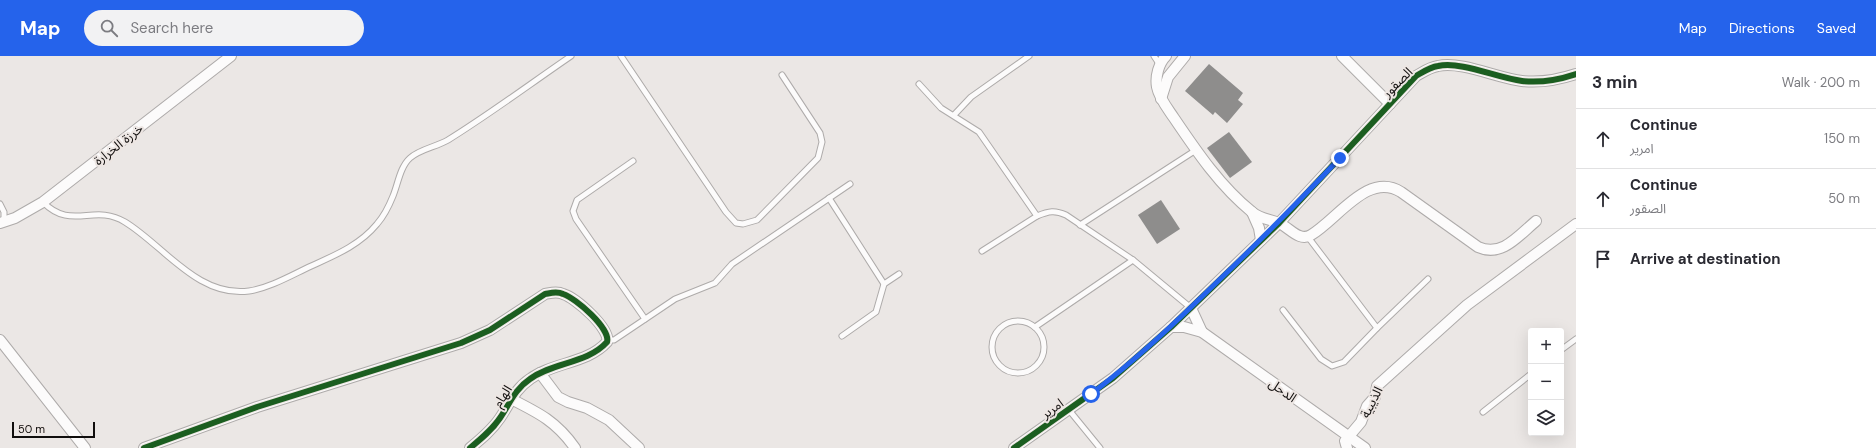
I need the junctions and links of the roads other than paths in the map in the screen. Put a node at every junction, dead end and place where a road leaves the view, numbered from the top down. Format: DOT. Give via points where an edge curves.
graph roads {
  1 [pos="230,56"];
  2 [pos="571,56"];
  3 [pos="621,56"];
  4 [pos="1029,56"];
  5 [pos="1154,56"];
  6 [pos="1166,56"];
  7 [pos="1185,56"];
  8 [pos="1342,56"];
  9 [pos="1160,65"];
  10 [pos="1576,74"];
  11 [pos="782,75"];
  12 [pos="919,84"];
  13 [pos="1161,99"];
  14 [pos="1390,104"];
  15 [pos="954,115"];
  16 [pos="1196,150"];
  17 [pos="633,161"];
  18 [pos="850,184"];
  19 [pos="829,198"];
  20 [pos="43,202"];
  21 [pos="0,204"];
  22 [pos="1252,212"];
  23 [pos="1037,216"];
  24 [pos="1536,221"];
  25 [pos="2,222"];
  26 [pos="1279,223"];
  27 [pos="1080,224"];
  28 [pos="1576,224"];
  29 [pos="1308,237"];
  30 [pos="1261,240"];
  31 [pos="982,251"];
  32 [pos="1133,260"];
  33 [pos="900,274"];
  34 [pos="1428,279"];
  35 [pos="884,284"];
  36 [pos="1191,308"];
  37 [pos="1283,310"];
  38 [pos="645,319"];
  39 [pos="1035,327"];
  40 [pos="1171,327"];
  41 [pos="1377,328"];
  42 [pos="1202,332"];
  43 [pos="842,336"];
  44 [pos="1576,338"];
  45 [pos="0,340"];
  46 [pos="608,340"];
  47 [pos="1564,348"];
  48 [pos="540,373"];
  49 [pos="1528,376"];
  50 [pos="511,399"];
  51 [pos="1069,410"];
  52 [pos="1484,412"];
  53 [pos="1348,437"];
  54 [pos="86,448"];
  55 [pos="144,448"];
  56 [pos="470,448"];
  57 [pos="575,448"];
  58 [pos="639,448"];
  59 [pos="1014,448"];
  60 [pos="1100,448"];
  61 [pos="1346,448"];
  62 [pos="1365,448"];
  1 -- 20 [label="street, خرزة الخرارة"];
  2 -- 20 [label="lane" via="448,140 409,159 383,216 362,239 283,279 250,291 225,290 204,282 128,224 116,218 98,214 68,217 55,212"];
  3 -- 11 [label="lane" via="726,212 736,222 743,224 757,220 813,165 822,150 820,133"];
  4 -- 15 [label="lane" via="971,96"];
  5 -- 9 [label="lane"];
  6 -- 9 [label="street"];
  7 -- 13 [label="street" via="1168,77"];
  8 -- 14 [label="street"];
  9 -- 13 [label="street" via="1156,82"];
  10 -- 14 [label="street, الصقور" via="1551,80 1521,80 1450,65 1438,66 1416,76"];
  12 -- 15 [label="lane" via="941,108"];
  13 -- 16 [label="street"];
  14 -- 26 [label="street, الصقور"];
  15 -- 23 [label="lane" via="979,132"];
  16 -- 22 [label="street" via="1219,180"];
  16 -- 27 [label="lane"];
  17 -- 38 [label="lane" via="577,200 573,211"];
  18 -- 19 [label="lane"];
  19 -- 35 [label="lane"];
  19 -- 38 [label="lane" via="732,264 710,286 675,299"];
  20 -- 25 [label="street, خرزة الخرارة" via="19,216"];
  21 -- 25 [label="lane" via="4,212"];
  22 -- 26 [label="street"];
  22 -- 30 [label="street"];
  23 -- 27 [label="lane" via="1057,211"];
  23 -- 31 [label="lane"];
  24 -- 29 [label="street" via="1503,248 1494,251 1483,250 1394,188 1377,186"];
  26 -- 29 [label="street" via="1299,236"];
  26 -- 30 [label="street, امرير"];
  27 -- 32 [label="lane"];
  28 -- 53 [label="street, الذيبية" via="1467,305 1377,386 1375,397 1367,406 1358,426"];
  29 -- 41 [label="lane"];
  30 -- 36 [label="street, امرير"];
  32 -- 36 [label="lane"];
  32 -- 39 [label="lane"];
  33 -- 35 [label="lane"];
  34 -- 41 [label="lane"];
  35 -- 43 [label="lane" via="876,312"];
  36 -- 40 [label="street, امرير"];
  36 -- 42 [label="street"];
  37 -- 41 [label="lane" via="1321,359 1332,366 1344,362"];
  38 -- 46 [label="lane" via="614,340"];
  39 -- 39 [label="lane" via="1043,340 1043,355 1035,367 1021,374 1007,371 995,361 991,347 995,333 1007,323 1022,321"];
  40 -- 42 [label="street" via="1184,327"];
  40 -- 51 [label="street, امرير" via="1113,378"];
  42 -- 53 [label="street, الدحل"];
  44 -- 47 [label="lane"];
  45 -- 54 [label="street"];
  46 -- 48 [label="street, الهام" via="606,344 589,354"];
  46 -- 55 [label="street" via="603,329 577,302 564,294 545,294 490,330 461,343 258,407"];
  48 -- 50 [label="street, الهام" via="523,384"];
  48 -- 58 [label="street" via="558,397 609,420"];
  49 -- 52 [label="lane"];
  50 -- 56 [label="street, الهام" via="494,426"];
  50 -- 57 [label="street" via="552,421"];
  51 -- 59 [label="street, امرير"];
  51 -- 60 [label="lane"];
  53 -- 61 [label="street"];
  53 -- 62 [label="street, الدحل"];
}
